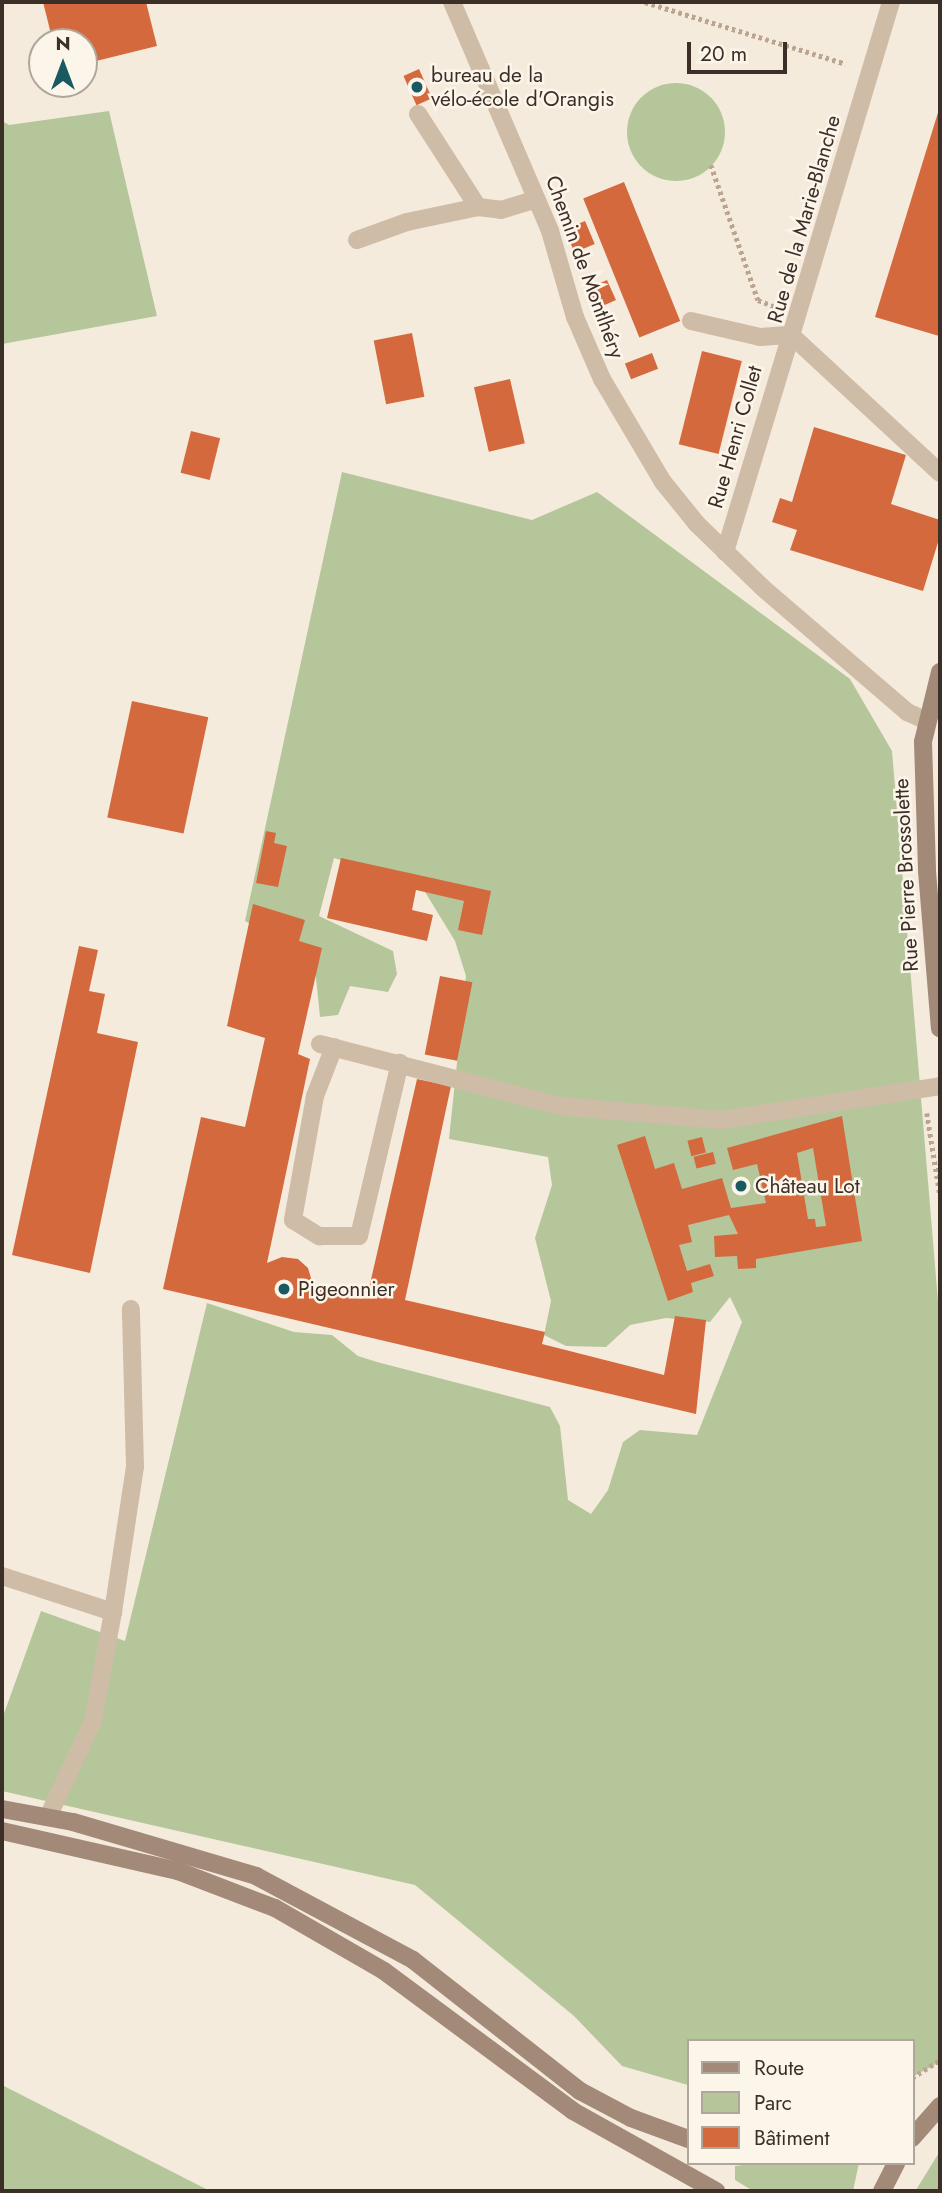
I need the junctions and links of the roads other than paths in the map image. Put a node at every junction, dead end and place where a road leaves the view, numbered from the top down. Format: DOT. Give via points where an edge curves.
graph roads {
  1 [pos="452,2"];
  2 [pos="891,2"];
  3 [pos="418,114"];
  4 [pos="536,198"];
  5 [pos="478,207"];
  6 [pos="357,240"];
  7 [pos="691,321"];
  8 [pos="791,335"];
  9 [pos="940,472"];
  10 [pos="725,552"];
  11 [pos="940,672"];
  12 [pos="940,707"];
  13 [pos="927,721"];
  14 [pos="940,1028"];
  15 [pos="400,1063"];
  16 [pos="931,1088"];
  17 [pos="131,1309"];
  18 [pos="2,1576"];
  19 [pos="113,1612"];
  20 [pos="2,1809"];
  21 [pos="48,1818"];
  22 [pos="2,1831"];
  23 [pos="938,2107"];
  24 [pos="914,2113"];
  25 [pos="914,2136"];
  26 [pos="687,2139"];
  27 [pos="895,2165"];
  28 [pos="716,2191"];
  29 [pos="882,2191"];
  1 -- 4 [label="street, Chemin de Montlhéry"];
  2 -- 8 [label="street, Rue de la Marie-Blanche"];
  3 -- 5 [label="street"];
  4 -- 5 [label="street" via="501,210"];
  4 -- 10 [label="street, Chemin de Montlhéry" via="575,317 602,379 663,482"];
  5 -- 6 [label="street" via="407,222"];
  7 -- 8 [label="street" via="760,337"];
  8 -- 9 [label="street, Rue de la Marie-Blanche"];
  8 -- 10 [label="street, Rue Henri Collet"];
  10 -- 13 [label="street, Chemin de Montlhéry" via="907,712"];
  11 -- 13 [label="main road, Rue Pierre Brossolette"];
  12 -- 13 [label="main road"];
  13 -- 14 [label="main road, Rue Pierre Brossolette" via="923,742 927,871"];
  15 -- 15 [label="street" via="327,1045 293,1220 319,1236 359,1236"];
  15 -- 16 [label="street" via="559,1106 721,1120"];
  17 -- 19 [label="street" via="135,1467"];
  18 -- 19 [label="street"];
  19 -- 21 [label="street" via="93,1721"];
  20 -- 21 [label="main road"];
  21 -- 26 [label="main road" via="256,1876 413,1961 580,2091 631,2118"];
  22 -- 28 [label="main road" via="178,1871 275,1908 384,1971 573,2111"];
  23 -- 24 [label="main road"];
  23 -- 25 [label="main road"];
  27 -- 29 [label="main road"];
}
